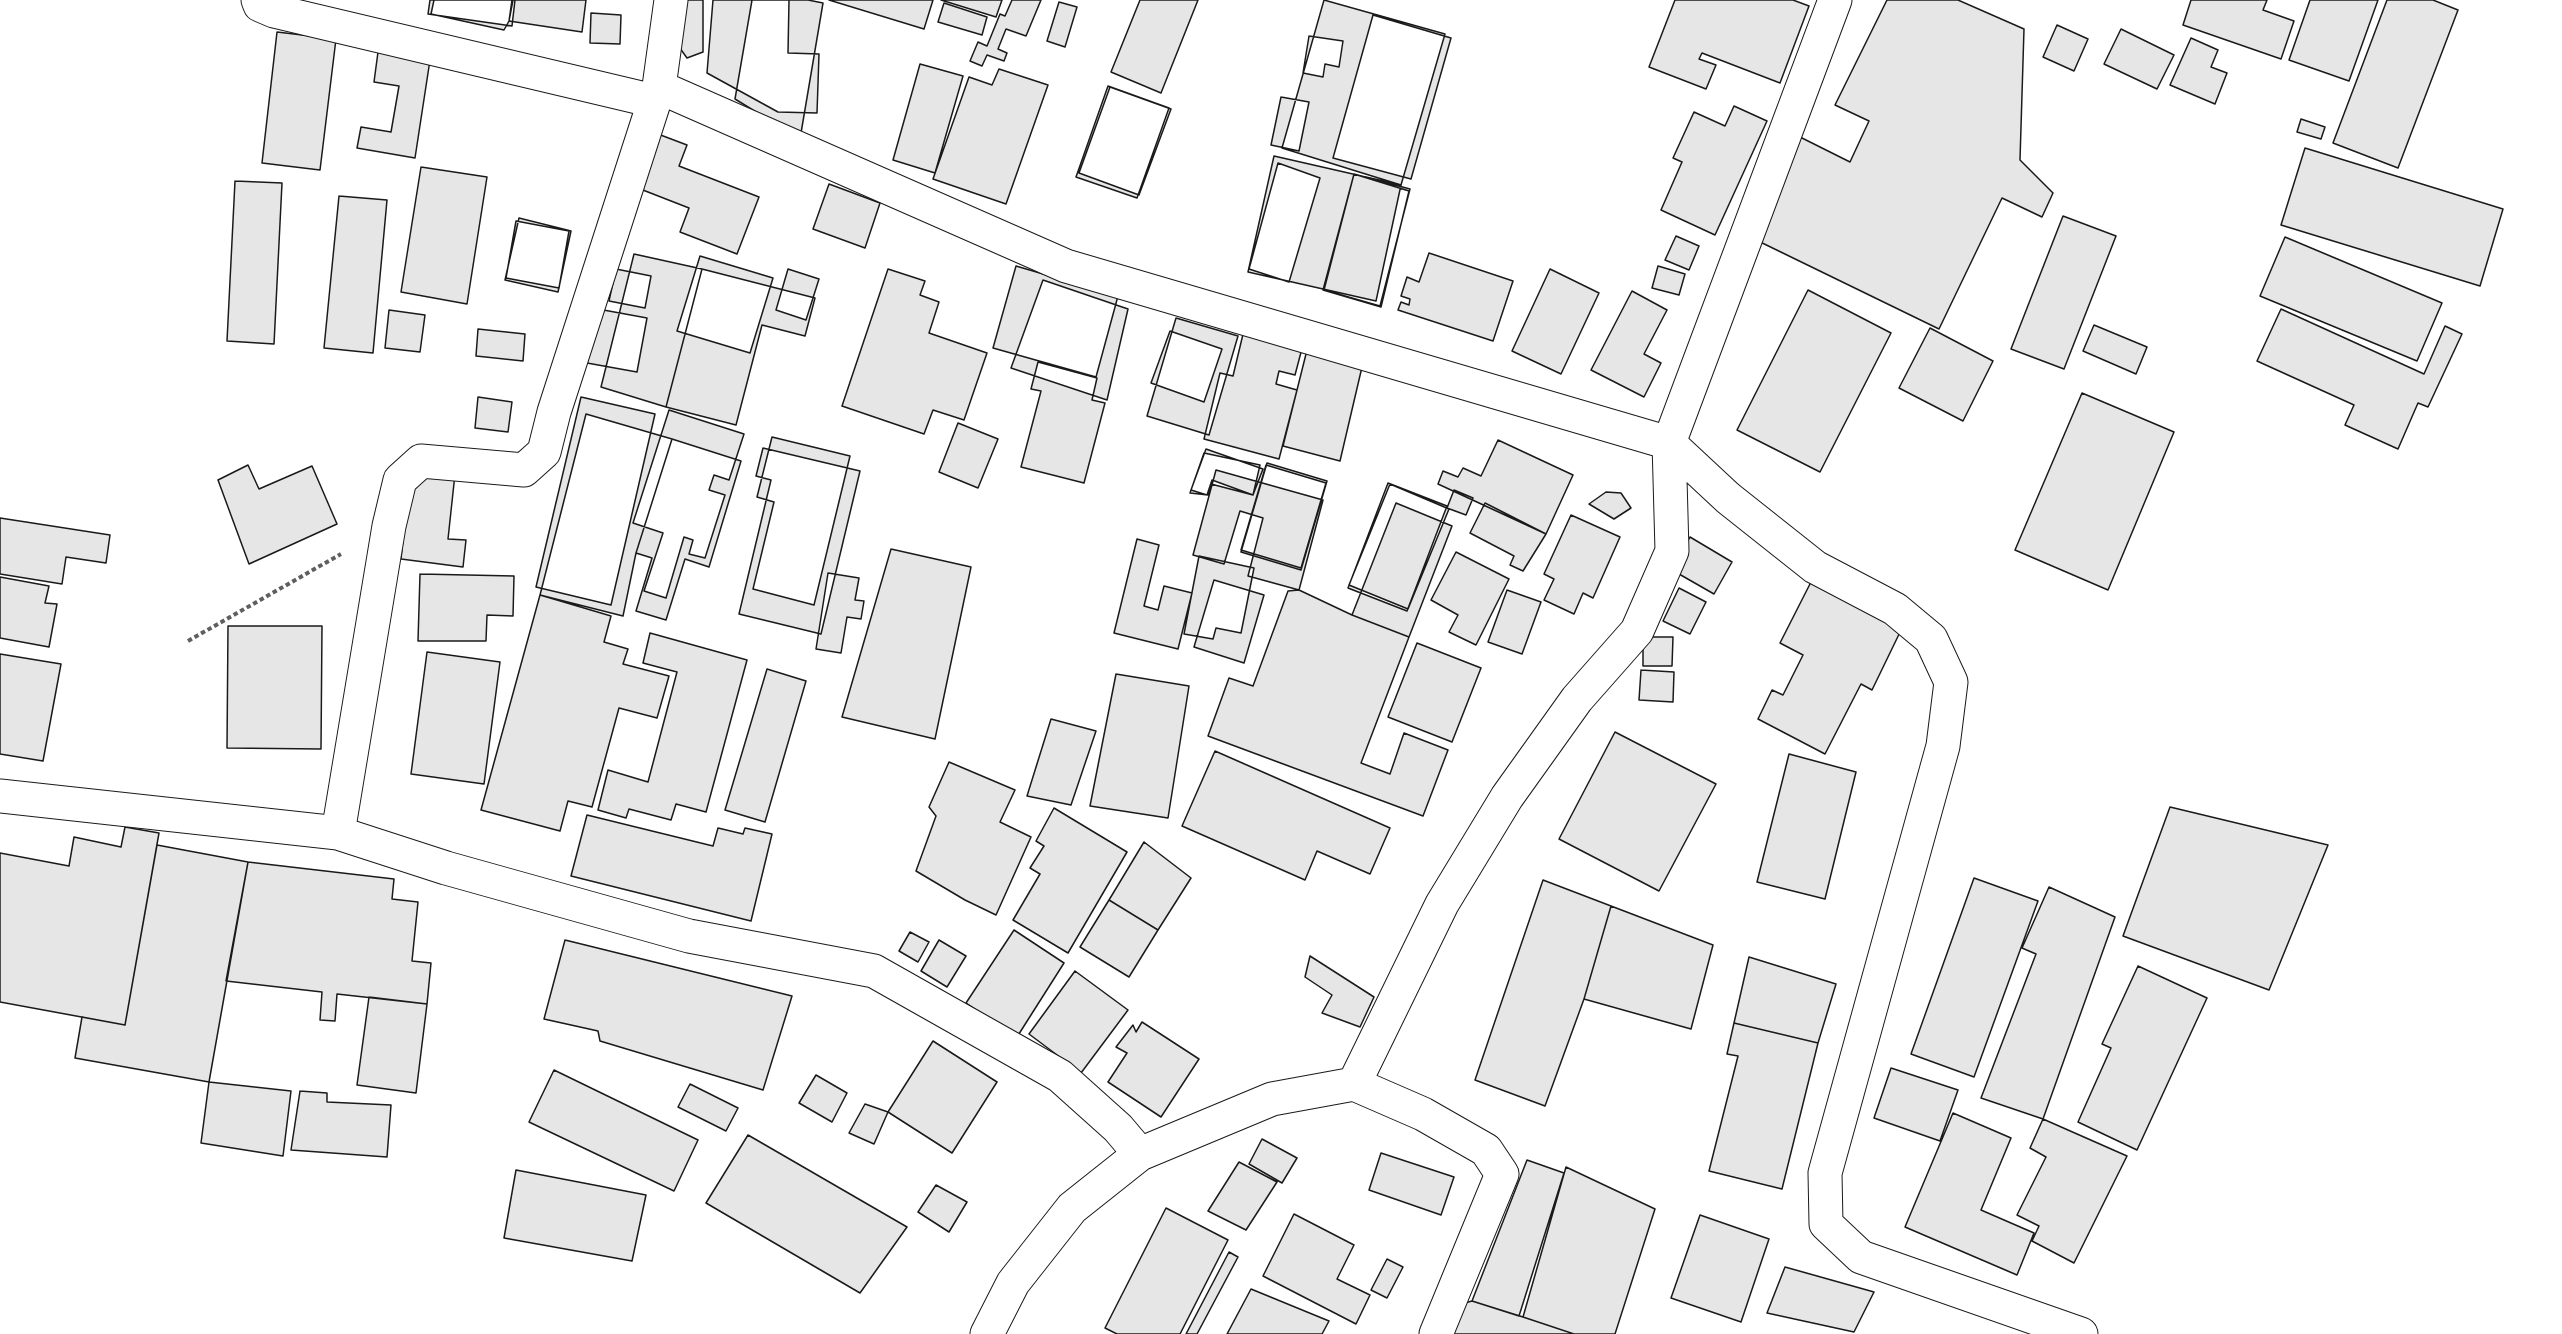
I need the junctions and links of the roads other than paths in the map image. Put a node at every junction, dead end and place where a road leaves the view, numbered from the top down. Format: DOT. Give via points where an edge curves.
graph roads {
  1 [pos="258,0"];
  2 [pos="671,0"];
  3 [pos="1835,0"];
  4 [pos="656,94"];
  5 [pos="1669,443"];
  6 [pos="0,796"];
  7 [pos="338,832"];
  8 [pos="1354,1084"];
  9 [pos="1140,1154"];
  10 [pos="987,1334"];
  11 [pos="1436,1334"];
  12 [pos="2081,1334"];
  1 -- 4 [label="street" via="274,11"];
  2 -- 4 [label="street"];
  3 -- 5 [label="street"];
  4 -- 5 [label="street" via="1066,266"];
  4 -- 7 [label="street" via="544,452 524,470 421,461 400,480"];
  5 -- 8 [label="street" via="1672,551 1637,631 1577,699 1507,797 1442,904"];
  5 -- 12 [label="street" via="1728,498 1815,567 1895,609 1930,639 1951,682 1943,746 1825,1173 1826,1224 1861,1257"];
  6 -- 7 [label="street"];
  7 -- 9 [label="street" via="446,868 689,936 874,971 1060,1076 1118,1128"];
  8 -- 9 [label="street" via="1272,1099"];
  8 -- 11 [label="street" via="1423,1114 1486,1150 1502,1174"];
  9 -- 10 [label="street" via="1072,1208 1013,1283"];
}
